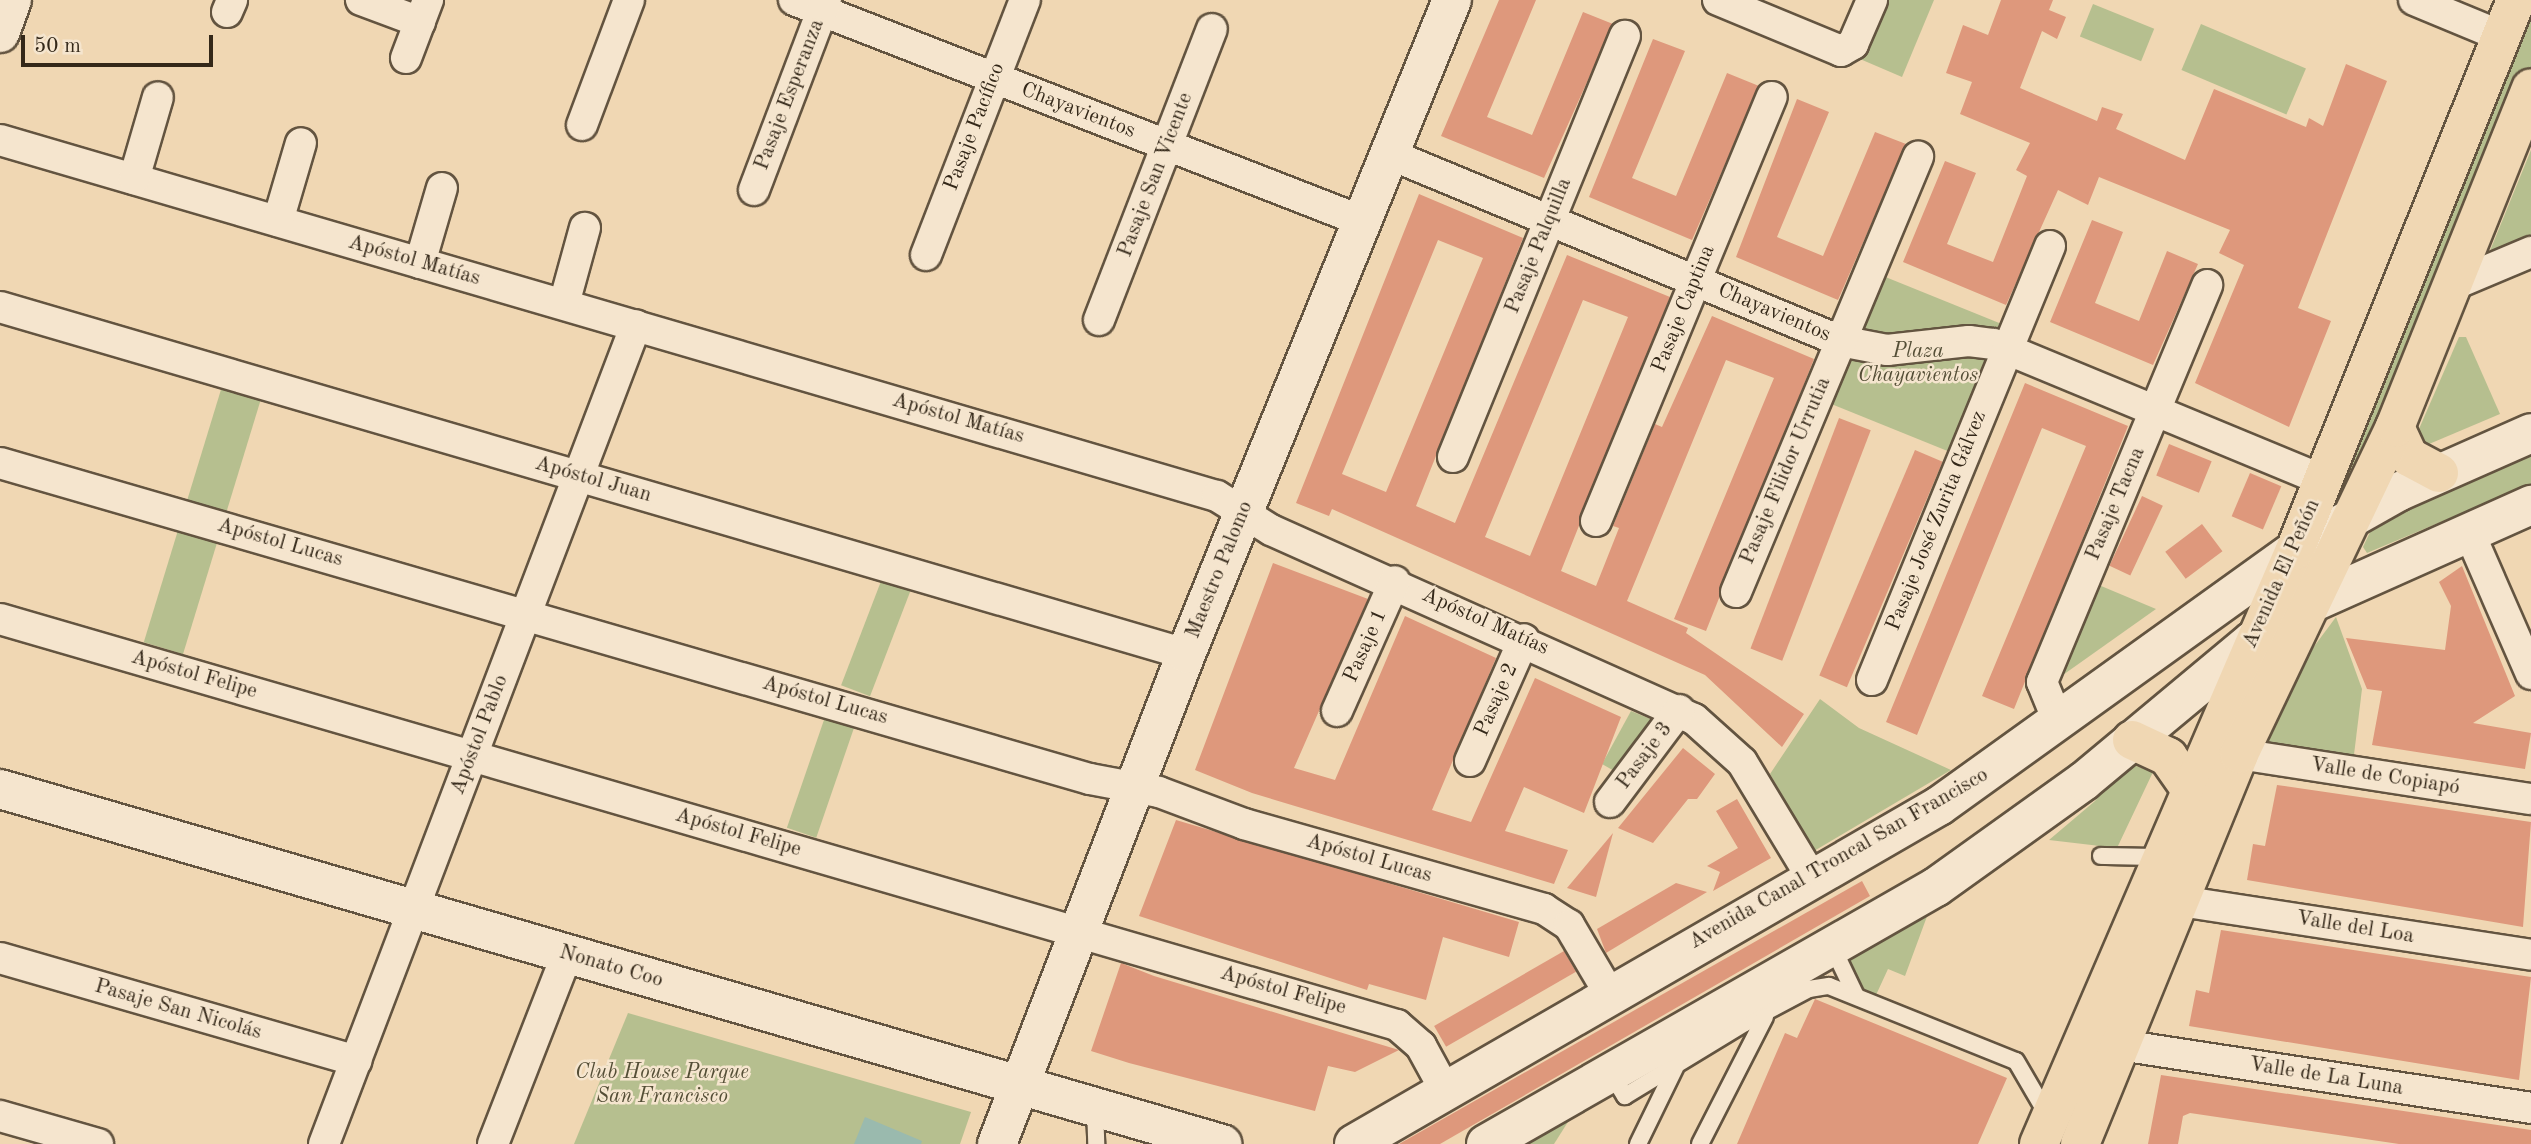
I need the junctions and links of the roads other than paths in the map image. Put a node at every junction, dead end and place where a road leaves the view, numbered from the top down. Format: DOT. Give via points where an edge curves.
graph roads {
  1 [pos="12,0"];
  2 [pos="361,0"];
  3 [pos="629,0"];
  4 [pos="794,0"];
  5 [pos="1025,0"];
  6 [pos="1452,0"];
  7 [pos="1718,0"];
  8 [pos="1872,0"];
  9 [pos="2414,0"];
  10 [pos="2515,0"];
  11 [pos="823,5"];
  12 [pos="424,11"];
  13 [pos="1212,29"];
  14 [pos="0,33"];
  15 [pos="1625,36"];
  16 [pos="2501,36"];
  17 [pos="406,58"];
  18 [pos="994,78"];
  19 [pos="2531,89"];
  20 [pos="158,97"];
  21 [pos="1772,97"];
  22 [pos="582,125"];
  23 [pos="0,140"];
  24 [pos="301,143"];
  25 [pos="1167,146"];
  26 [pos="1390,154"];
  27 [pos="1918,156"];
  28 [pos="134,179"];
  29 [pos="442,188"];
  30 [pos="754,190"];
  31 [pos="1550,220"];
  32 [pos="278,221"];
  33 [pos="1362,221"];
  34 [pos="585,228"];
  35 [pos="2050,246"];
  36 [pos="2531,252"];
  37 [pos="926,255"];
  38 [pos="421,262"];
  39 [pos="1696,281"];
  40 [pos="2207,285"];
  41 [pos="2450,286"];
  42 [pos="564,304"];
  43 [pos="0,307"];
  44 [pos="1099,320"];
  45 [pos="636,325"];
  46 [pos="1840,341"];
  47 [pos="2007,350"];
  48 [pos="2154,411"];
  49 [pos="2395,427"];
  50 [pos="2531,433"];
  51 [pos="1453,457"];
  52 [pos="0,463"];
  53 [pos="2439,473"];
  54 [pos="579,476"];
  55 [pos="2323,480"];
  56 [pos="2531,505"];
  57 [pos="2359,512"];
  58 [pos="1244,513"];
  59 [pos="1596,521"];
  60 [pos="2469,531"];
  61 [pos="2295,550"];
  62 [pos="1395,581"];
  63 [pos="1736,592"];
  64 [pos="2314,602"];
  65 [pos="526,614"];
  66 [pos="0,618"];
  67 [pos="1524,639"];
  68 [pos="2252,641"];
  69 [pos="1186,654"];
  70 [pos="2531,674"];
  71 [pos="1872,680"];
  72 [pos="1679,710"];
  73 [pos="1337,711"];
  74 [pos="2057,722"];
  75 [pos="2132,740"];
  76 [pos="2239,754"];
  77 [pos="472,756"];
  78 [pos="1470,761"];
  79 [pos="2189,787"];
  80 [pos="1134,788"];
  81 [pos="0,789"];
  82 [pos="2531,799"];
  83 [pos="1610,802"];
  84 [pos="2101,856"];
  85 [pos="2159,857"];
  86 [pos="1812,878"];
  87 [pos="2180,901"];
  88 [pos="414,909"];
  89 [pos="1079,932"];
  90 [pos="567,954"];
  91 [pos="2531,955"];
  92 [pos="0,958"];
  93 [pos="1838,960"];
  94 [pos="1818,986"];
  95 [pos="1609,993"];
  96 [pos="1856,996"];
  97 [pos="1765,1017"];
  98 [pos="2120,1045"];
  99 [pos="356,1061"];
  100 [pos="1675,1068"];
  101 [pos="1618,1084"];
  102 [pos="1020,1085"];
  103 [pos="1445,1090"];
  104 [pos="1095,1107"];
  105 [pos="2531,1108"];
  106 [pos="0,1116"];
  107 [pos="2044,1132"];
  108 [pos="1197,1141"];
  109 [pos="98,1144"];
  110 [pos="324,1144"];
  111 [pos="493,1144"];
  112 [pos="997,1144"];
  113 [pos="1096,1144"];
  114 [pos="1354,1144"];
  115 [pos="1486,1144"];
  116 [pos="1637,1144"];
  117 [pos="1700,1144"];
  118 [pos="2080,1144"];
  1 -- 14 [label="street"];
  2 -- 12 [label="street"];
  3 -- 22 [label="street"];
  4 -- 11 [label="street, Chayavientos"];
  5 -- 18 [label="street, Pasaje Pacífico"];
  6 -- 26 [label="street, Maestro Palomo"];
  7 -- 8 [label="street" via="1841,51 1853,44"];
  9 -- 16 [label="street"];
  10 -- 16 [label="main road, Avenida El Peñón"];
  11 -- 18 [label="street, Chayavientos"];
  11 -- 30 [label="street, Pasaje Esperanza"];
  12 -- 17 [label="street"];
  13 -- 25 [label="street, Pasaje San Vicente"];
  15 -- 31 [label="street, Pasaje Palquilla"];
  16 -- 55 [label="main road, Avenida El Peñón"];
  18 -- 25 [label="street, Chayavientos"];
  18 -- 37 [label="street, Pasaje Pacífico"];
  19 -- 41 [label="main road, Avenida El Peñón"];
  20 -- 28 [label="street"];
  21 -- 39 [label="street, Pasaje Captina"];
  23 -- 28 [label="street, Apóstol Matías"];
  24 -- 32 [label="street"];
  25 -- 33 [label="street, Chayavientos"];
  25 -- 44 [label="street, Pasaje San Vicente"];
  26 -- 31 [label="street, Chayavientos"];
  26 -- 33 [label="street, Maestro Palomo"];
  27 -- 46 [label="street, Pasaje Filidor Urrutia"];
  28 -- 32 [label="street, Apóstol Matías"];
  29 -- 38 [label="street"];
  31 -- 39 [label="street, Chayavientos"];
  31 -- 51 [label="street, Pasaje Palquilla"];
  32 -- 38 [label="street, Apóstol Matías"];
  33 -- 58 [label="street, Maestro Palomo"];
  34 -- 42 [label="street"];
  35 -- 47 [label="street, Pasaje José Zurita Gálvez"];
  36 -- 41 [label="street"];
  38 -- 42 [label="street, Apóstol Matías"];
  39 -- 46 [label="street, Chayavientos"];
  39 -- 59 [label="street, Pasaje Captina"];
  40 -- 48 [label="street, Pasaje Tacna"];
  41 -- 49 [label="main road, Avenida El Peñón"];
  42 -- 45 [label="street, Apóstol Matías"];
  43 -- 54 [label="street, Apóstol Juan"];
  45 -- 54 [label="street, Apóstol Pablo"];
  45 -- 58 [label="street, Apóstol Matías" via="1205,491"];
  46 -- 47 [label="street, Chayavientos" via="1887,350 1969,341"];
  46 -- 63 [label="street, Pasaje Filidor Urrutia"];
  47 -- 48 [label="street, Chayavientos"];
  47 -- 71 [label="street, Pasaje José Zurita Gálvez"];
  48 -- 55 [label="street, Chayavientos"];
  48 -- 74 [label="street, Pasaje Tacna" via="2042,682"];
  49 -- 53 [label="main road" via="2409,457"];
  49 -- 57 [label="main road, Avenida El Peñón"];
  50 -- 53 [label="street, Avenida Canal Troncal San Francisco"];
  52 -- 65 [label="street, Apóstol Lucas"];
  53 -- 57 [label="street, Avenida Canal Troncal San Francisco"];
  54 -- 65 [label="street, Apóstol Pablo"];
  54 -- 69 [label="street, Apóstol Juan"];
  55 -- 61 [label="main road, Avenida El Peñón"];
  56 -- 60 [label="street"];
  57 -- 61 [label="street, Avenida Canal Troncal San Francisco"];
  57 -- 64 [label="main road, Avenida El Peñón"];
  58 -- 62 [label="street, Apóstol Matías"];
  58 -- 69 [label="street, Maestro Palomo"];
  60 -- 64 [label="street"];
  60 -- 70 [label="street"];
  61 -- 68 [label="main road, Avenida El Peñón"];
  61 -- 74 [label="street, Avenida Canal Troncal San Francisco"];
  62 -- 67 [label="street, Apóstol Matías"];
  62 -- 73 [label="street, Pasaje 1"];
  64 -- 68 [label="street"];
  64 -- 76 [label="main road, Avenida El Peñón"];
  65 -- 77 [label="street, Apóstol Pablo"];
  65 -- 80 [label="street, Apóstol Lucas"];
  66 -- 77 [label="street, Apóstol Felipe"];
  67 -- 72 [label="street, Apóstol Matías"];
  67 -- 78 [label="street, Pasaje 2"];
  68 -- 75 [label="street"];
  68 -- 79 [label="main road, Avenida El Peñón"];
  69 -- 80 [label="street, Maestro Palomo"];
  72 -- 83 [label="street, Pasaje 3"];
  72 -- 86 [label="street, Apóstol Matías" via="1742,762"];
  74 -- 86 [label="street, Avenida Canal Troncal San Francisco" via="1939,806"];
  75 -- 79 [label="main road" via="2168,757"];
  75 -- 93 [label="street" via="1986,854"];
  76 -- 82 [label="street, Valle de Copiapó"];
  76 -- 87 [label="main road, Avenida El Peñón"];
  77 -- 88 [label="street, Apóstol Pablo"];
  77 -- 89 [label="street, Apóstol Felipe"];
  79 -- 85 [label="main road, Avenida El Peñón"];
  80 -- 89 [label="street, Maestro Palomo"];
  80 -- 95 [label="street, Apóstol Lucas" via="1553,912 1576,934"];
  81 -- 88 [label="street, Nonato Coo"];
  84 -- 85 [label="lane"];
  85 -- 107 [label="main road, Avenida El Peñón"];
  86 -- 95 [label="street, Avenida Canal Troncal San Francisco"];
  87 -- 91 [label="street, Valle del Loa"];
  87 -- 98 [label="main road, Avenida El Peñón"];
  88 -- 90 [label="street, Nonato Coo"];
  88 -- 99 [label="street, Apóstol Pablo"];
  89 -- 102 [label="street, Maestro Palomo"];
  89 -- 103 [label="street, Apóstol Felipe" via="1397,1025 1420,1045"];
  90 -- 102 [label="street, Nonato Coo"];
  90 -- 111 [label="street"];
  92 -- 99 [label="street, Pasaje San Nicolás"];
  93 -- 94 [label="lane"];
  93 -- 96 [label="lane"];
  93 -- 101 [label="street"];
  94 -- 96 [label="lane"];
  94 -- 97 [label="lane"];
  95 -- 103 [label="street, Avenida Canal Troncal San Francisco"];
  96 -- 107 [label="lane" via="2016,1061"];
  97 -- 100 [label="lane"];
  97 -- 117 [label="lane"];
  98 -- 105 [label="street, Valle de La Luna"];
  98 -- 118 [label="main road, Avenida El Peñón"];
  99 -- 110 [label="street, Apóstol Pablo"];
  100 -- 101 [label="lane"];
  100 -- 116 [label="lane"];
  101 -- 115 [label="street"];
  102 -- 104 [label="street, Nonato Coo"];
  102 -- 112 [label="street, Maestro Palomo"];
  103 -- 114 [label="street, Avenida Canal Troncal San Francisco"];
  104 -- 108 [label="street, Nonato Coo"];
  104 -- 113 [label="lane"];
  106 -- 109 [label="street"];
}
